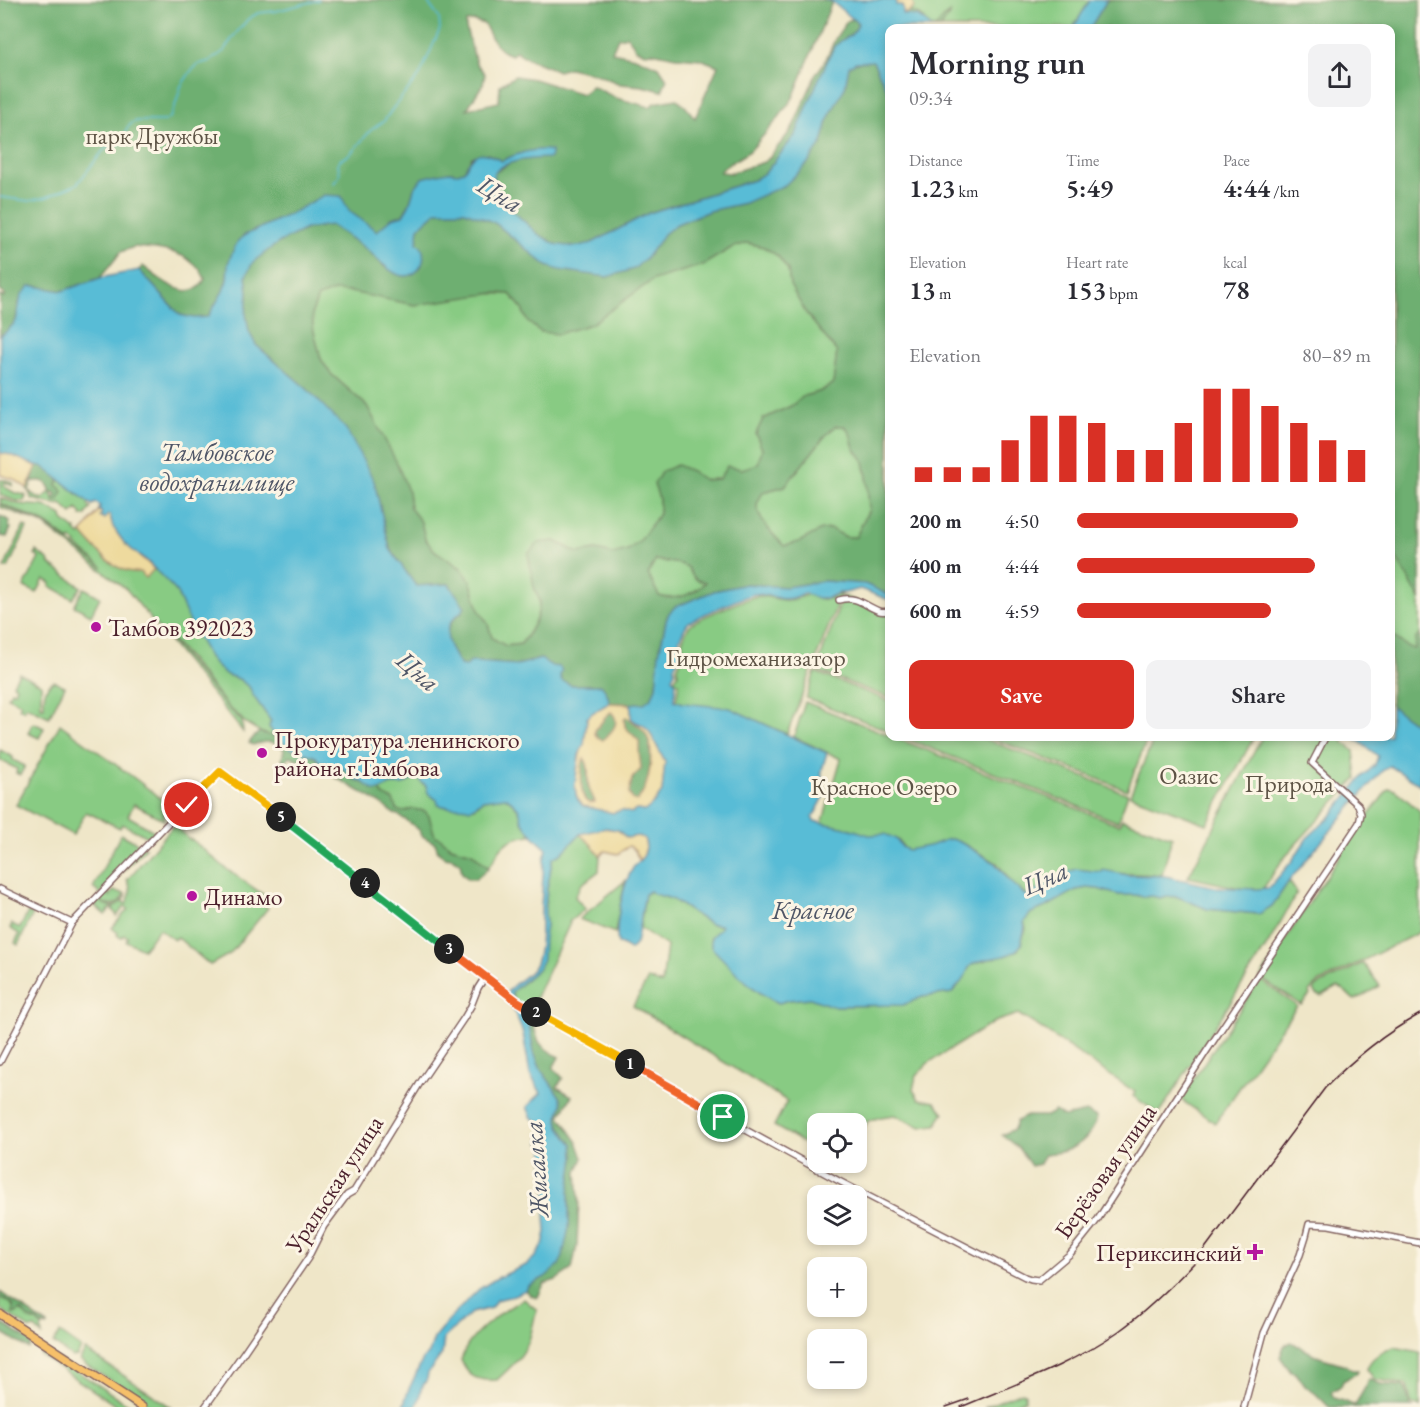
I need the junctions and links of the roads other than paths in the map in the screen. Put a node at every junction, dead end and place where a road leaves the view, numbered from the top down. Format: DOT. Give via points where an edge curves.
graph roads {
  1 [pos="839,600"];
  2 [pos="885,611"];
  3 [pos="1323,741"];
  4 [pos="0,889"];
  5 [pos="72,923"];
  6 [pos="485,976"];
  7 [pos="0,1062"];
  8 [pos="1420,1242"];
  9 [pos="0,1314"];
  10 [pos="142,1407"];
  11 [pos="205,1407"];
  12 [pos="1244,1407"];
  1 -- 2 [label="street" via="864,602"];
  3 -- 6 [label="street, Берёзовая улица" via="1312,763 1358,805 1362,814 1359,823 1112,1199 1070,1254 1039,1280 977,1253 733,1123 526,1006"];
  4 -- 5 [label="street"];
  5 -- 6 [label="street" via="220,772"];
  5 -- 7 [label="street"];
  6 -- 11 [label="street, Уральская улица" via="464,1018 354,1191 324,1226 308,1258"];
  8 -- 12 [label="street" via="1309,1224 1300,1255 1264,1333"];
  9 -- 10 [label="main road"];
}
